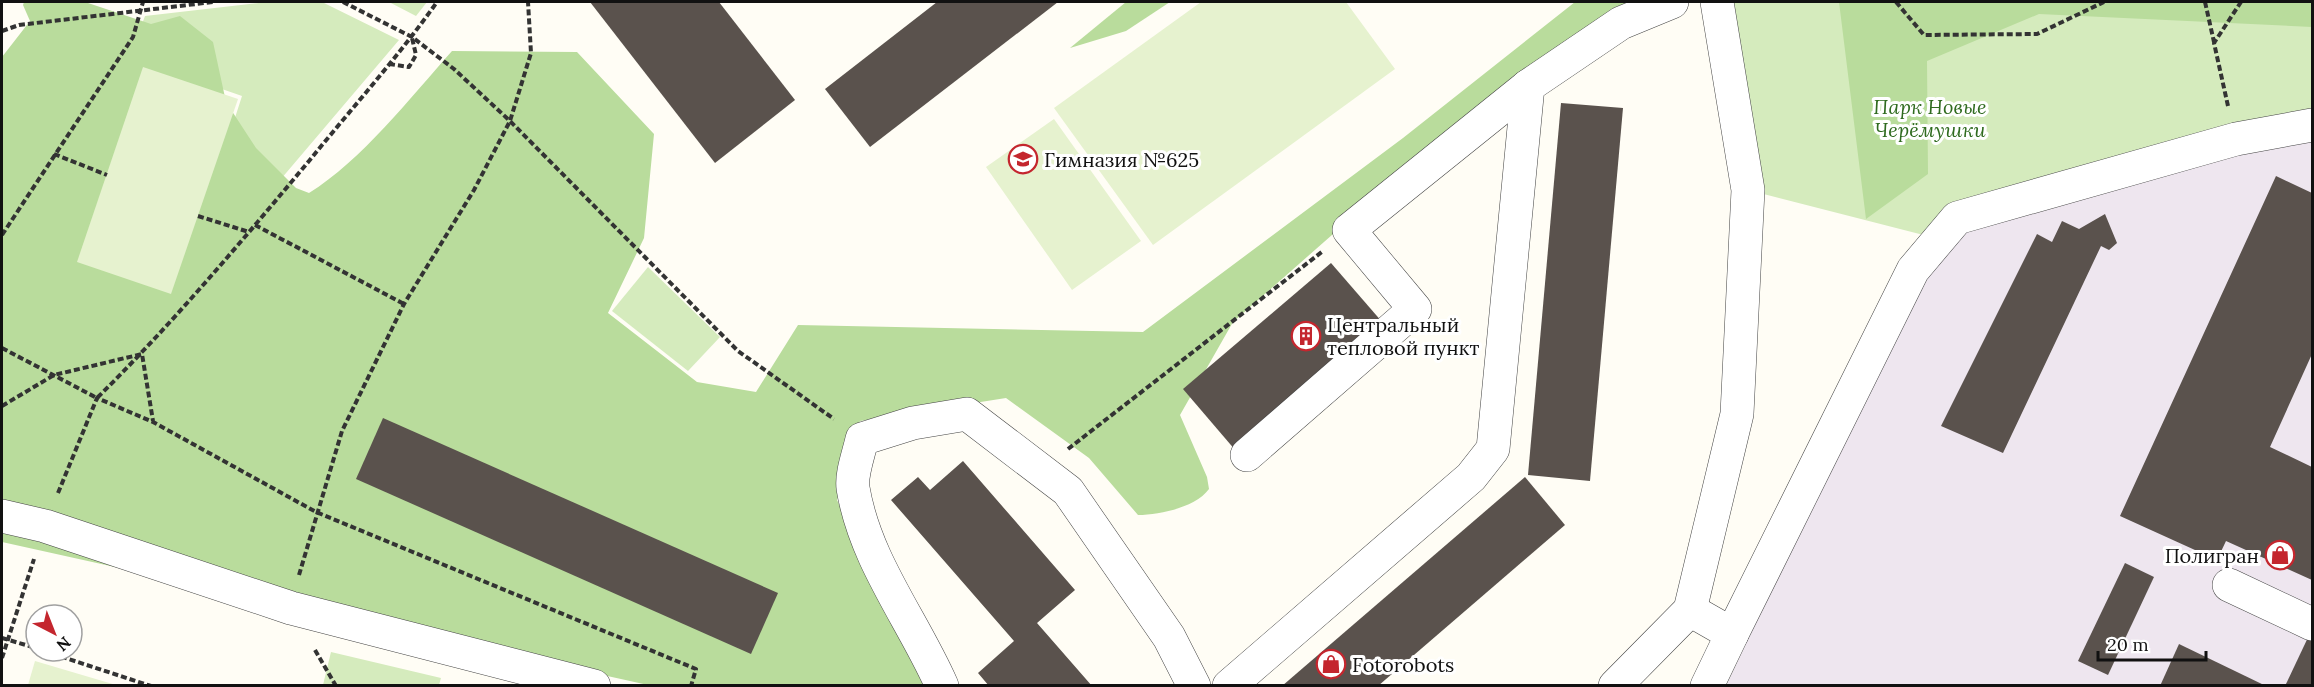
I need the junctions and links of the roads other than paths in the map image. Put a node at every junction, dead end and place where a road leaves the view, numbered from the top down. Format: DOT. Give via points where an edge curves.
graph roads {
  1 [pos="1672,2"];
  2 [pos="1717,2"];
  3 [pos="1528,86"];
  4 [pos="2313,125"];
  5 [pos="1247,455"];
  6 [pos="2,516"];
  7 [pos="2229,585"];
  8 [pos="1690,610"];
  9 [pos="2313,624"];
  10 [pos="1732,634"];
  11 [pos="594,686"];
  12 [pos="942,686"];
  13 [pos="1194,686"];
  14 [pos="1229,686"];
  15 [pos="1615,686"];
  16 [pos="1707,686"];
  1 -- 3 [label="lane" via="1621,23"];
  2 -- 8 [label="lane" via="1748,202 1737,414"];
  3 -- 5 [label="lane" via="1350,231 1415,309"];
  3 -- 14 [label="lane" via="1493,449 1471,477"];
  4 -- 10 [label="lane" via="2236,139 1957,218 1913,270"];
  6 -- 11 [label="lane" via="45,526 291,608"];
  7 -- 9 [label="lane"];
  8 -- 10 [label="lane"];
  8 -- 15 [label="lane"];
  10 -- 16 [label="lane"];
  12 -- 13 [label="lane" via="927,651 876,564 852,486 862,439 914,423 967,414 1068,491 1168,637"];
}
